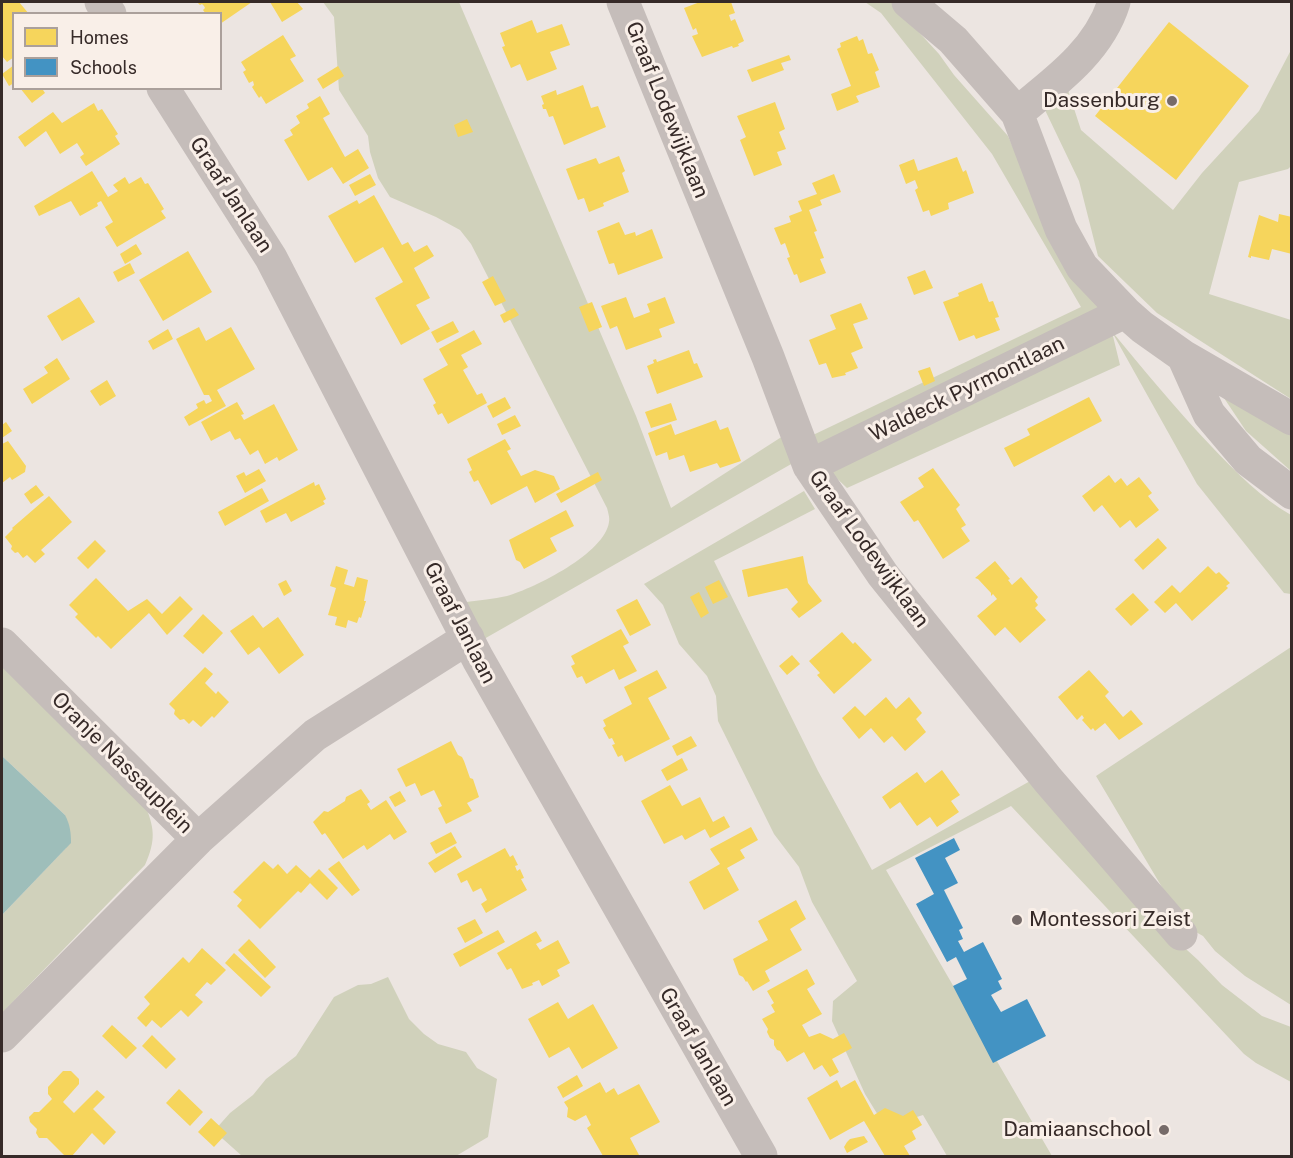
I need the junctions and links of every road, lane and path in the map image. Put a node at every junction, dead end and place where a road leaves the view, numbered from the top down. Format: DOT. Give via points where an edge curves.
graph roads {
  1 [pos="623,2"];
  2 [pos="908,2"];
  3 [pos="1114,2"];
  4 [pos="164,90"];
  5 [pos="1017,112"];
  6 [pos="1125,312"];
  7 [pos="1183,356"];
  8 [pos="1292,419"];
  9 [pos="809,466"];
  10 [pos="1292,493"];
  11 [pos="468,638"];
  12 [pos="2,644"];
  13 [pos="198,839"];
  14 [pos="1180,934"];
  15 [pos="2,1036"];
  16 [pos="761,1156"];
  1 -- 9 [label="street, Graaf Lodewijklaan"];
  2 -- 5 [label="street" via="959,47"];
  3 -- 5 [label="street" via="1089,49"];
  4 -- 11 [label="street, Graaf Janlaan" via="271,258"];
  5 -- 6 [label="street" via="1060,229 1082,267"];
  6 -- 7 [label="street"];
  6 -- 9 [label="street, Waldeck Pyrmontlaan"];
  7 -- 8 [label="street"];
  7 -- 10 [label="street" via="1209,414 1248,460"];
  9 -- 14 [label="street, Graaf Lodewijklaan" via="882,575 1048,780"];
  11 -- 13 [label="street" via="315,735"];
  11 -- 16 [label="street, Graaf Janlaan"];
  12 -- 13 [label="street, Oranje Nassauplein"];
  13 -- 15 [label="street, Oranje Nassauplein"];
}
